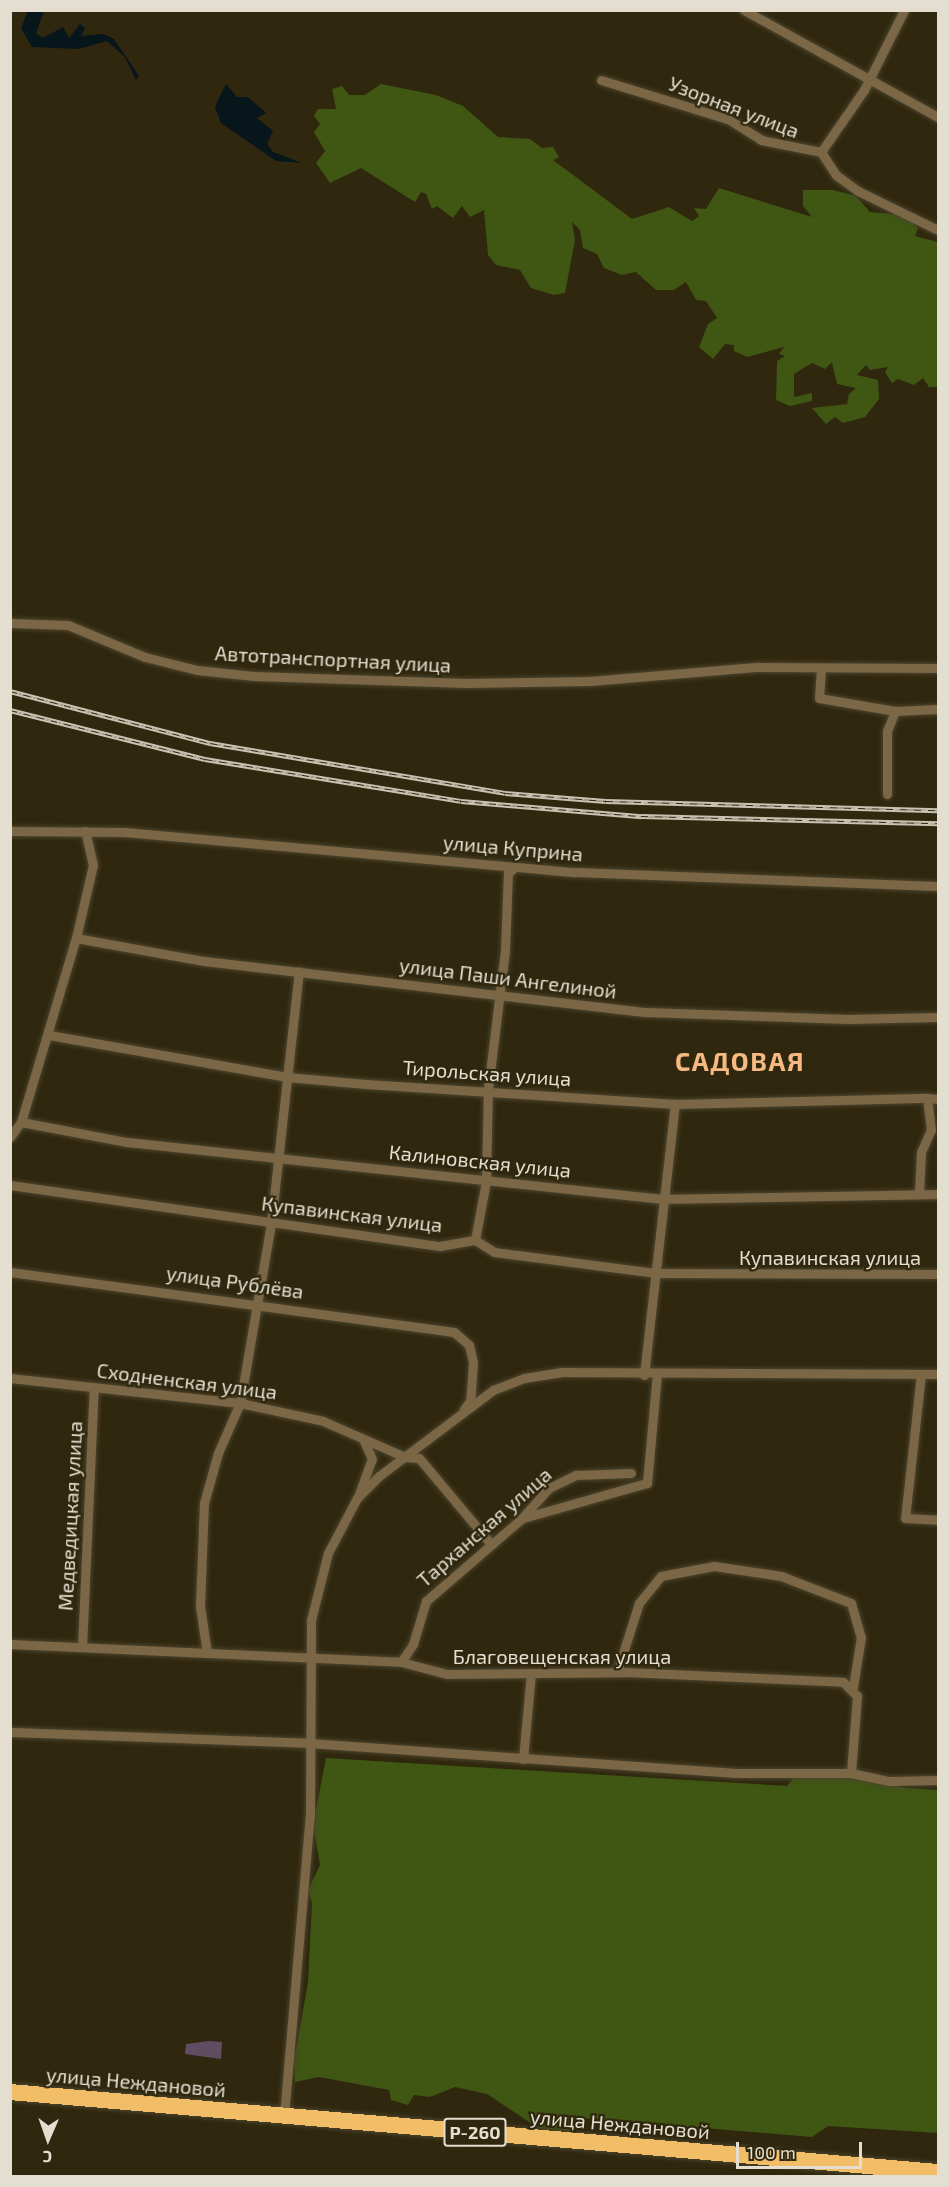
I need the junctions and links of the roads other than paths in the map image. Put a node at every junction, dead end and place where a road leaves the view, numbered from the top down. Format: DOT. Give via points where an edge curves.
graph roads {
  1 [pos="744,10"];
  2 [pos="904,10"];
  3 [pos="870,79"];
  4 [pos="601,80"];
  5 [pos="939,117"];
  6 [pos="821,152"];
  7 [pos="939,230"];
  8 [pos="10,623"];
  9 [pos="939,668"];
  10 [pos="821,669"];
  11 [pos="939,708"];
  12 [pos="895,711"];
  13 [pos="887,794"];
  14 [pos="10,831"];
  15 [pos="85,831"];
  16 [pos="515,867"];
  17 [pos="939,886"];
  18 [pos="76,938"];
  19 [pos="299,972"];
  20 [pos="500,995"];
  21 [pos="939,1017"];
  22 [pos="49,1035"];
  23 [pos="287,1077"];
  24 [pos="488,1089"];
  25 [pos="927,1098"];
  26 [pos="939,1099"];
  27 [pos="675,1104"];
  28 [pos="21,1122"];
  29 [pos="10,1137"];
  30 [pos="278,1156"];
  31 [pos="486,1181"];
  32 [pos="10,1185"];
  33 [pos="919,1193"];
  34 [pos="939,1194"];
  35 [pos="663,1199"];
  36 [pos="271,1224"];
  37 [pos="475,1240"];
  38 [pos="10,1272"];
  39 [pos="655,1273"];
  40 [pos="939,1274"];
  41 [pos="257,1302"];
  42 [pos="657,1374"];
  43 [pos="921,1374"];
  44 [pos="939,1374"];
  45 [pos="644,1375"];
  46 [pos="10,1378"];
  47 [pos="94,1387"];
  48 [pos="240,1403"];
  49 [pos="460,1415"];
  50 [pos="364,1441"];
  51 [pos="405,1457"];
  52 [pos="631,1473"];
  53 [pos="357,1498"];
  54 [pos="537,1500"];
  55 [pos="545,1509"];
  56 [pos="521,1519"];
  57 [pos="939,1520"];
  58 [pos="491,1544"];
  59 [pos="10,1644"];
  60 [pos="82,1647"];
  61 [pos="207,1653"];
  62 [pos="310,1658"];
  63 [pos="401,1662"];
  64 [pos="617,1672"];
  65 [pos="531,1673"];
  66 [pos="855,1691"];
  67 [pos="10,1732"];
  68 [pos="309,1743"];
  69 [pos="523,1759"];
  70 [pos="851,1773"];
  71 [pos="939,1780"];
  72 [pos="10,2092"];
  73 [pos="284,2116"];
  74 [pos="939,2172"];
  1 -- 3 [label="street"];
  2 -- 3 [label="street"];
  3 -- 5 [label="street"];
  3 -- 6 [label="street"];
  4 -- 6 [label="street, Узорная улица" via="728,119 761,140"];
  6 -- 7 [label="street, Узорная улица" via="836,175 858,191"];
  8 -- 10 [label="street, Автотранспортная улица" via="68,625 146,657 197,670 254,676 468,683 590,681 758,667"];
  9 -- 10 [label="street, Автотранспортная улица"];
  10 -- 12 [label="street" via="819,698"];
  11 -- 12 [label="street"];
  12 -- 13 [label="street" via="887,731"];
  14 -- 15 [label="street, улица Куприна"];
  15 -- 16 [label="street, улица Куприна"];
  15 -- 18 [label="street" via="93,865"];
  16 -- 17 [label="street, улица Куприна"];
  16 -- 20 [label="street" via="508,873"];
  18 -- 19 [label="street, улица Паши Ангелиной"];
  18 -- 22 [label="street" via="60,981"];
  19 -- 20 [label="street, улица Паши Ангелиной"];
  19 -- 23 [label="street"];
  20 -- 21 [label="street, улица Паши Ангелиной" via="646,1012 848,1020"];
  20 -- 24 [label="street"];
  22 -- 23 [label="street, Тирольская улица"];
  22 -- 28 [label="street"];
  23 -- 24 [label="street, Тирольская улица"];
  23 -- 30 [label="street"];
  24 -- 27 [label="street, Тирольская улица"];
  24 -- 31 [label="street"];
  25 -- 26 [label="street, Тирольская улица"];
  25 -- 27 [label="street, Тирольская улица"];
  25 -- 33 [label="street" via="931,1130 921,1152"];
  27 -- 35 [label="street"];
  28 -- 29 [label="street"];
  28 -- 30 [label="street, Калиновская улица" via="127,1142"];
  30 -- 31 [label="street, Калиновская улица"];
  30 -- 36 [label="street"];
  31 -- 35 [label="street, Калиновская улица"];
  31 -- 37 [label="street"];
  32 -- 36 [label="street, Купавинская улица"];
  33 -- 34 [label="street, Калиновская улица"];
  33 -- 35 [label="street, Калиновская улица"];
  35 -- 39 [label="street"];
  36 -- 37 [label="street, Купавинская улица" via="440,1246"];
  36 -- 41 [label="street"];
  37 -- 39 [label="street, Купавинская улица" via="494,1252"];
  38 -- 41 [label="street, улица Рублёва"];
  39 -- 40 [label="street, Купавинская улица"];
  39 -- 45 [label="street"];
  41 -- 48 [label="street"];
  41 -- 49 [label="street, улица Рублёва" via="454,1332 469,1345 473,1362 470,1401"];
  42 -- 43 [label="street"];
  42 -- 45 [label="street"];
  42 -- 55 [label="street" via="647,1483"];
  43 -- 44 [label="street"];
  43 -- 57 [label="street" via="905,1518"];
  45 -- 49 [label="street" via="538,1376 493,1390"];
  46 -- 47 [label="street, Сходненская улица"];
  47 -- 48 [label="street, Сходненская улица"];
  47 -- 60 [label="street, Медведицкая улица"];
  48 -- 50 [label="street, Сходненская улица" via="323,1420"];
  48 -- 61 [label="street" via="218,1453 204,1503 200,1606"];
  49 -- 51 [label="street"];
  50 -- 51 [label="street, Сходненская улица"];
  50 -- 53 [label="street" via="372,1459"];
  51 -- 53 [label="street"];
  51 -- 58 [label="street, Сходненская улица" via="419,1458"];
  52 -- 54 [label="street, Тарханская улица" via="562,1479"];
  53 -- 62 [label="street" via="321,1573 311,1620"];
  54 -- 55 [label="street"];
  54 -- 56 [label="street, Тарханская улица"];
  55 -- 56 [label="street"];
  56 -- 58 [label="street, Тарханская улица"];
  58 -- 63 [label="street, Тарханская улица" via="426,1601 413,1644"];
  59 -- 60 [label="street, Благовещенская улица"];
  60 -- 61 [label="street, Благовещенская улица"];
  61 -- 62 [label="street, Благовещенская улица"];
  62 -- 63 [label="street, Благовещенская улица"];
  62 -- 68 [label="street"];
  63 -- 65 [label="street, Благовещенская улица" via="447,1674"];
  64 -- 65 [label="street, Благовещенская улица"];
  64 -- 66 [label="street, Благовещенская улица" via="843,1682"];
  64 -- 66 [label="street" via="639,1603 661,1576 714,1566 781,1576 851,1603 861,1636"];
  65 -- 69 [label="street"];
  66 -- 70 [label="street"];
  67 -- 68 [label="street"];
  68 -- 69 [label="street"];
  68 -- 73 [label="street" via="307,1868"];
  69 -- 70 [label="street" via="733,1773"];
  70 -- 71 [label="street" via="889,1782"];
  72 -- 73 [label="highway, улица Неждановой / Р-260"];
  73 -- 74 [label="highway, улица Неждановой / Р-260"];
}
